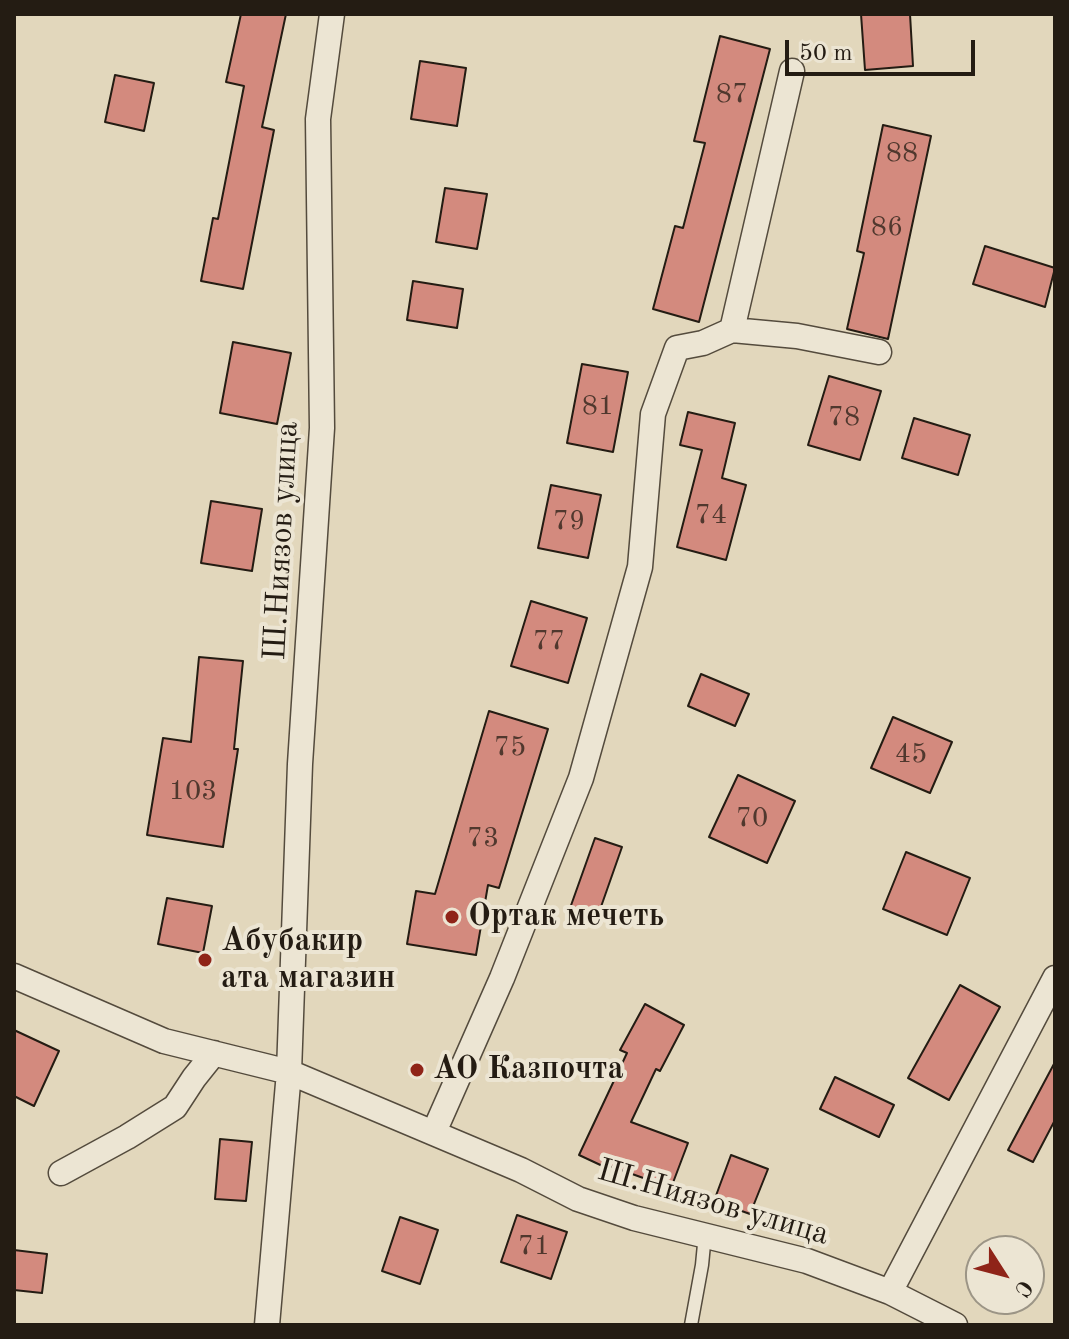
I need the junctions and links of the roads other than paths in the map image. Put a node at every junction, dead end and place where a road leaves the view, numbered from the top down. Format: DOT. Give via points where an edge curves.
graph roads {
  1 [pos="332,14"];
  2 [pos="792,71"];
  3 [pos="732,330"];
  4 [pos="879,352"];
  5 [pos="14,976"];
  6 [pos="1055,978"];
  7 [pos="214,1053"];
  8 [pos="289,1072"];
  9 [pos="434,1132"];
  10 [pos="61,1173"];
  11 [pos="705,1234"];
  12 [pos="890,1292"];
  13 [pos="267,1325"];
  14 [pos="691,1325"];
  15 [pos="955,1325"];
  1 -- 8 [label="street, Ш.Ниязов улица" via="318,119 322,428 300,764"];
  2 -- 3 [label="street"];
  3 -- 4 [label="street"];
  3 -- 9 [label="street" via="677,348 653,414 640,567 581,778"];
  5 -- 7 [label="street, Ш.Ниязов улица" via="164,1041"];
  6 -- 12 [label="street"];
  7 -- 8 [label="street, Ш.Ниязов улица"];
  7 -- 10 [label="street" via="175,1107"];
  8 -- 9 [label="street, Ш.Ниязов улица"];
  8 -- 13 [label="street, Ш.Ниязов улица"];
  9 -- 11 [label="street, Ш.Ниязов улица" via="578,1199"];
  11 -- 12 [label="street, Ш.Ниязов улица" via="807,1261"];
  11 -- 14 [label="lane"];
  12 -- 15 [label="street, Ш.Ниязов улица"];
}
